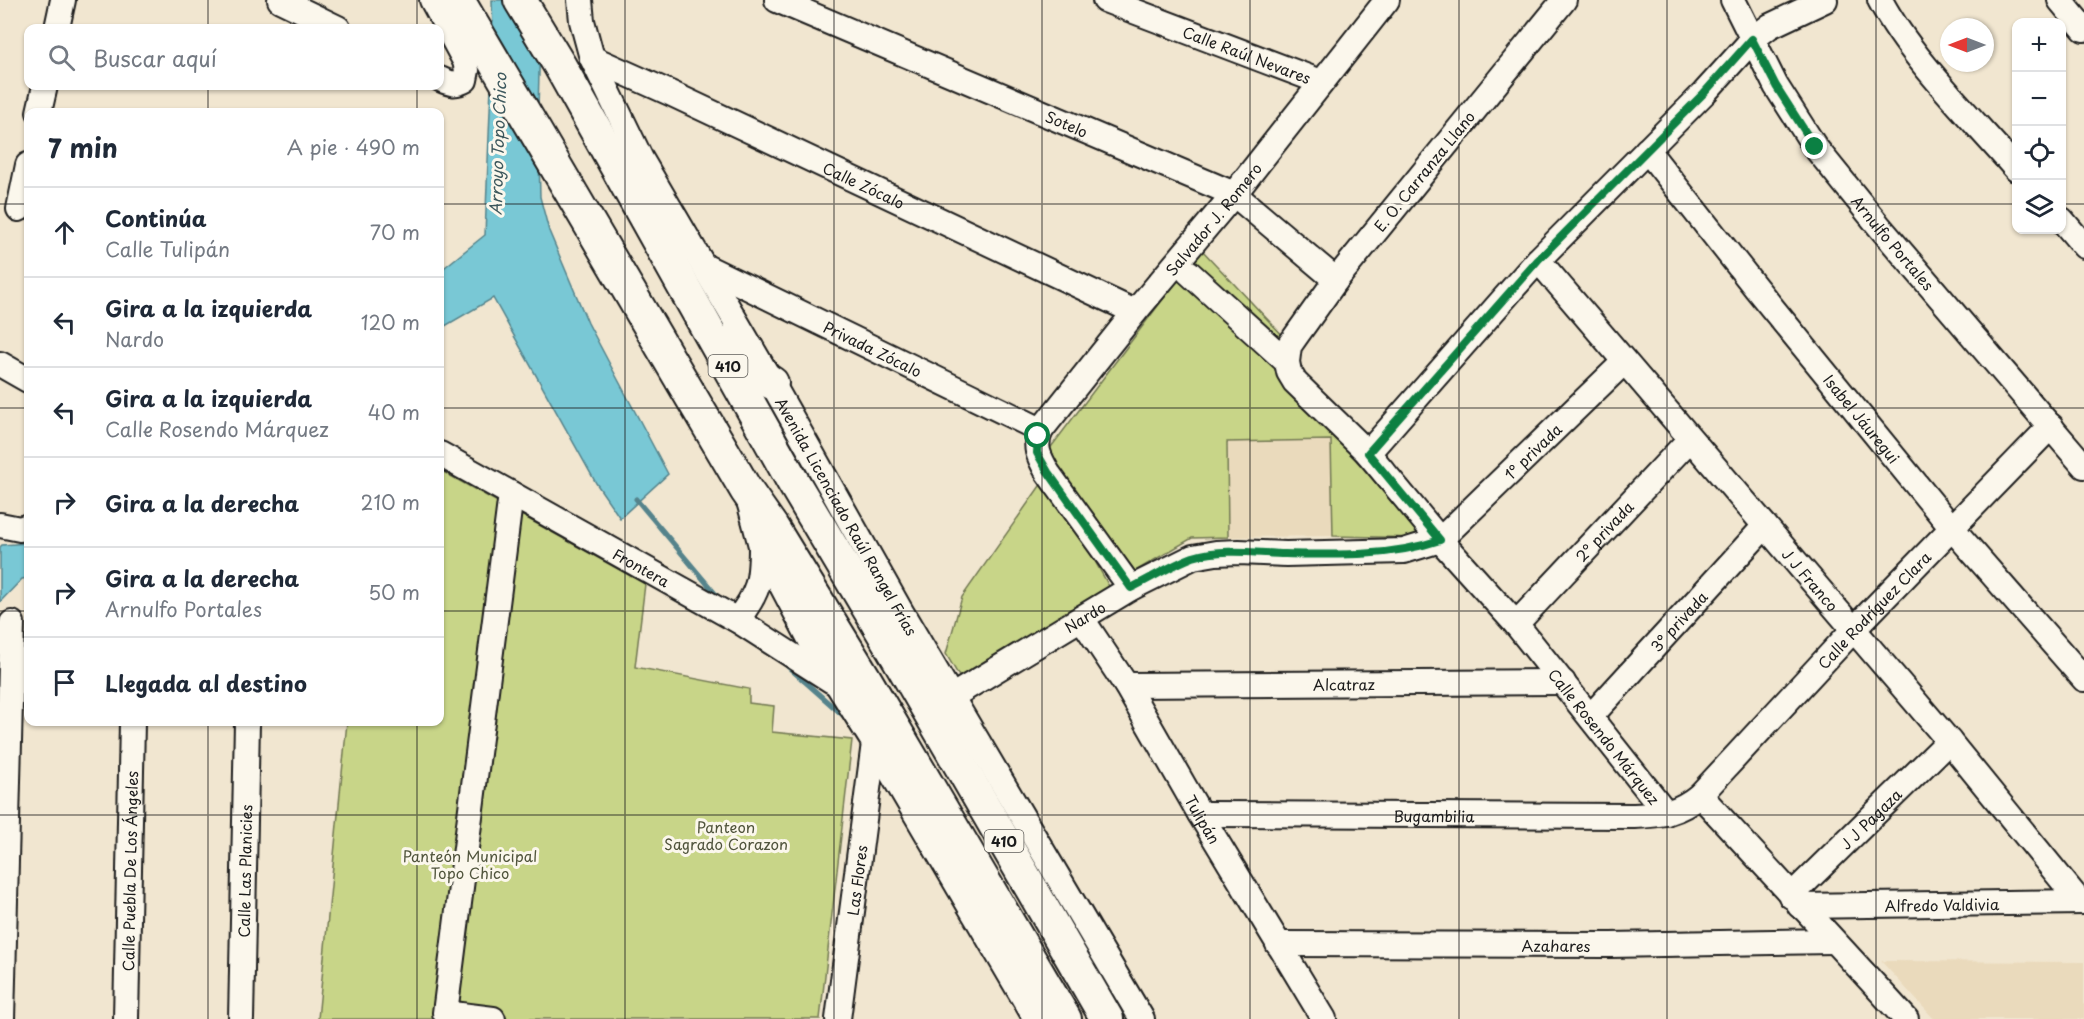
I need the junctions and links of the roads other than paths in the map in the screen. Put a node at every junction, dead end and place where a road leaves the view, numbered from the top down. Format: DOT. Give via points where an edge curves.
graph roads {
  1 [pos="63,0"];
  2 [pos="280,0"];
  3 [pos="432,0"];
  4 [pos="458,0"];
  5 [pos="520,0"];
  6 [pos="580,0"];
  7 [pos="777,0"];
  8 [pos="1105,0"];
  9 [pos="1387,0"];
  10 [pos="1564,0"];
  11 [pos="1733,0"];
  12 [pos="1825,0"];
  13 [pos="1880,0"];
  14 [pos="2060,0"];
  15 [pos="58,24"];
  16 [pos="330,24"];
  17 [pos="2084,28"];
  18 [pos="1752,39"];
  19 [pos="592,58"];
  20 [pos="444,81"];
  21 [pos="1321,81"];
  22 [pos="44,90"];
  23 [pos="40,108"];
  24 [pos="1647,150"];
  25 [pos="2012,164"];
  26 [pos="24,179"];
  27 [pos="1234,194"];
  28 [pos="16,207"];
  29 [pos="2066,226"];
  30 [pos="2084,246"];
  31 [pos="1538,260"];
  32 [pos="704,266"];
  33 [pos="1188,272"];
  34 [pos="1336,280"];
  35 [pos="693,305"];
  36 [pos="1135,312"];
  37 [pos="1288,354"];
  38 [pos="1624,362"];
  39 [pos="0,364"];
  40 [pos="24,378"];
  41 [pos="772,382"];
  42 [pos="2051,426"];
  43 [pos="1040,433"];
  44 [pos="1690,439"];
  45 [pos="1368,453"];
  46 [pos="444,456"];
  47 [pos="2084,466"];
  48 [pos="746,490"];
  49 [pos="511,494"];
  50 [pos="1765,526"];
  51 [pos="1951,527"];
  52 [pos="1440,540"];
  53 [pos="761,546"];
  54 [pos="1131,588"];
  55 [pos="1082,619"];
  56 [pos="737,620"];
  57 [pos="12,624"];
  58 [pos="1516,624"];
  59 [pos="1854,629"];
  60 [pos="2084,679"];
  61 [pos="851,682"];
  62 [pos="1563,682"];
  63 [pos="1126,685"];
  64 [pos="951,698"];
  65 [pos="1591,716"];
  66 [pos="132,726"];
  67 [pos="247,726"];
  68 [pos="1949,741"];
  69 [pos="874,743"];
  70 [pos="1700,795"];
  71 [pos="1666,813"];
  72 [pos="1200,814"];
  73 [pos="1796,901"];
  74 [pos="2082,902"];
  75 [pos="1833,941"];
  76 [pos="1278,944"];
  77 [pos="1,951"];
  78 [pos="841,994"];
  79 [pos="2,1019"];
  80 [pos="126,1019"];
  81 [pos="241,1019"];
  82 [pos="493,1019"];
  83 [pos="838,1019"];
  84 [pos="855,1019"];
  85 [pos="1036,1019"];
  86 [pos="1065,1019"];
  87 [pos="1107,1019"];
  88 [pos="1142,1019"];
  89 [pos="1323,1019"];
  90 [pos="1906,1019"];
  1 -- 15 [label="street"];
  2 -- 16 [label="street"];
  3 -- 20 [label="street" via="467,70 465,80 458,84"];
  4 -- 48 [label="main road, 410"];
  5 -- 35 [label="main road, 410"];
  6 -- 19 [label="street, Avenida Licenciado Raúl Rangel Frías"];
  7 -- 27 [label="street, Sotelo"];
  8 -- 21 [label="street, Calle Raúl Nevares"];
  9 -- 21 [label="street, Salvador J. Romero"];
  10 -- 34 [label="street, E. O. Carranza Llano"];
  11 -- 18 [label="street, Arnulfo Portales"];
  12 -- 18 [label="street"];
  13 -- 25 [label="street" via="1901,34"];
  14 -- 17 [label="street"];
  18 -- 24 [label="street"];
  18 -- 42 [label="street, Arnulfo Portales" via="1815,147"];
  19 -- 32 [label="street, Avenida Licenciado Raúl Rangel Frías" via="641,159"];
  19 -- 36 [label="street, Calle Zócalo"];
  21 -- 27 [label="street, Salvador J. Romero"];
  22 -- 23 [label="street"];
  24 -- 31 [label="street"];
  24 -- 51 [label="street, Isabel Jáuregui"];
  26 -- 28 [label="street"];
  27 -- 34 [label="street, Sotelo"];
  27 -- 36 [label="street, Salvador J. Romero"];
  29 -- 30 [label="street"];
  31 -- 38 [label="street, J J Franco"];
  31 -- 45 [label="street"];
  32 -- 41 [label="street, Avenida Licenciado Raúl Rangel Frías"];
  32 -- 43 [label="street, Privada Zócalo"];
  33 -- 37 [label="street, Calle Rosendo Márquez"];
  34 -- 37 [label="street, E. O. Carranza Llano"];
  35 -- 41 [label="main road" via="720,327 753,370"];
  35 -- 87 [label="main road, 410"];
  36 -- 43 [label="street, Salvador J. Romero"];
  37 -- 45 [label="street, Calle Rosendo Márquez" via="1288,372 1295,382"];
  38 -- 44 [label="street, J J Franco"];
  38 -- 52 [label="street, 1° privada"];
  39 -- 40 [label="street"];
  41 -- 64 [label="street, Avenida Licenciado Raúl Rangel Frías"];
  42 -- 47 [label="street, Arnulfo Portales"];
  42 -- 51 [label="street, Calle Rodríguez Clara"];
  43 -- 54 [label="street" via="1037,453 1048,472"];
  44 -- 50 [label="street, J J Franco"];
  44 -- 58 [label="street, 2° privada"];
  45 -- 52 [label="street, Calle Rosendo Márquez"];
  46 -- 49 [label="street, Frontera"];
  48 -- 53 [label="street"];
  48 -- 61 [label="main road, 410" via="772,527"];
  49 -- 56 [label="street, Frontera"];
  49 -- 82 [label="street" via="445,1013"];
  50 -- 59 [label="street, J J Franco"];
  50 -- 65 [label="street, 3° privada"];
  51 -- 59 [label="street, Calle Rodríguez Clara"];
  51 -- 60 [label="street, Isabel Jáuregui"];
  52 -- 54 [label="street, Nardo" via="1404,551 1216,553 1193,557"];
  52 -- 58 [label="street, Calle Rosendo Márquez"];
  53 -- 56 [label="street" via="755,595"];
  53 -- 61 [label="street" via="814,648"];
  54 -- 55 [label="street, Nardo"];
  55 -- 63 [label="street, Tulipán"];
  55 -- 64 [label="street, Nardo"];
  56 -- 61 [label="street, Frontera"];
  57 -- 77 [label="street"];
  58 -- 62 [label="street, Calle Rosendo Márquez"];
  59 -- 68 [label="street, J J Franco"];
  59 -- 70 [label="street, Calle Rodríguez Clara"];
  61 -- 69 [label="street"];
  61 -- 86 [label="main road, 410"];
  62 -- 63 [label="street, Alcatraz"];
  62 -- 65 [label="street, Calle Rosendo Márquez"];
  63 -- 72 [label="street, Tulipán"];
  64 -- 88 [label="street, Avenida Licenciado Raúl Rangel Frías"];
  65 -- 71 [label="street, Calle Rosendo Márquez"];
  66 -- 80 [label="street, Calle Puebla De Los Ángeles"];
  67 -- 81 [label="street, Calle Las Planicies"];
  68 -- 73 [label="street, J J Pagaza"];
  68 -- 74 [label="street, J J Franco"];
  69 -- 78 [label="street, Las Flores"];
  69 -- 85 [label="street"];
  70 -- 71 [label="street, Calle Rosendo Márquez" via="1686,806"];
  70 -- 73 [label="street"];
  71 -- 72 [label="street, Bugambilia"];
  72 -- 76 [label="street, Tulipán"];
  73 -- 74 [label="street, Alfredo Valdivia"];
  73 -- 75 [label="street"];
  75 -- 76 [label="street, Azahares"];
  75 -- 90 [label="street"];
  76 -- 89 [label="street, Tulipán"];
  77 -- 79 [label="street"];
  78 -- 83 [label="street, Las Flores"];
  78 -- 84 [label="street"];
}
